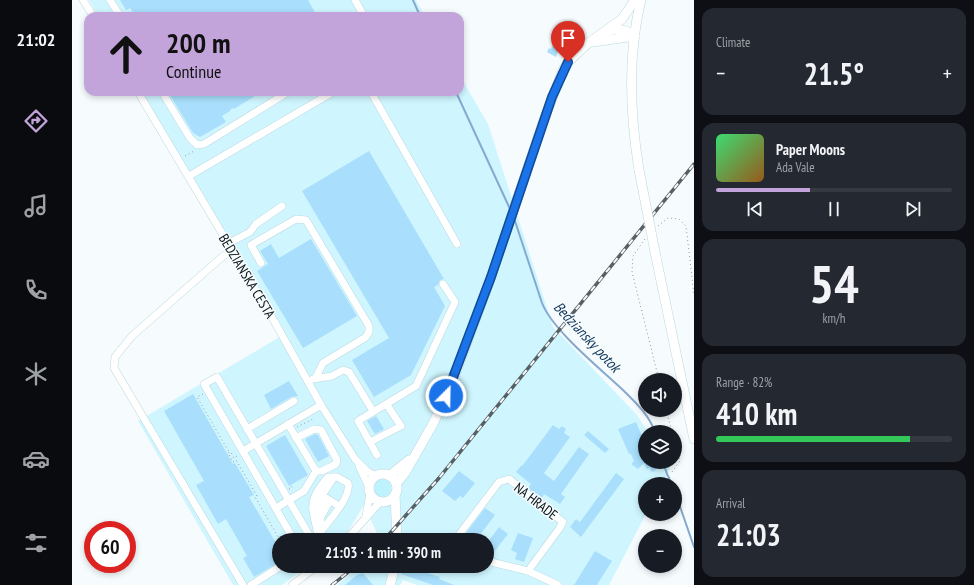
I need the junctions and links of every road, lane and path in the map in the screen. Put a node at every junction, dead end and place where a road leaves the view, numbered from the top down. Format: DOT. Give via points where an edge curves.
graph roads {
  1 [pos="83,0"];
  2 [pos="110,0"];
  3 [pos="355,0"];
  4 [pos="634,0"];
  5 [pos="641,0"];
  6 [pos="90,12"];
  7 [pos="118,12"];
  8 [pos="362,12"];
  9 [pos="606,36"];
  10 [pos="634,36"];
  11 [pos="634,50"];
  12 [pos="140,96"];
  13 [pos="164,96"];
  14 [pos="282,96"];
  15 [pos="326,96"];
  16 [pos="373,96"];
  17 [pos="196,144"];
  18 [pos="183,157"];
  19 [pos="188,176"];
  20 [pos="282,206"];
  21 [pos="458,244"];
  22 [pos="229,247"];
  23 [pos="261,263"];
  24 [pos="443,284"];
  25 [pos="316,377"];
  26 [pos="307,382"];
  27 [pos="197,397"];
  28 [pos="294,401"];
  29 [pos="387,404"];
  30 [pos="321,405"];
  31 [pos="373,411"];
  32 [pos="288,424"];
  33 [pos="247,429"];
  34 [pos="296,438"];
  35 [pos="694,439"];
  36 [pos="370,442"];
  37 [pos="256,443"];
  38 [pos="230,452"];
  39 [pos="240,453"];
  40 [pos="377,455"];
  41 [pos="413,456"];
  42 [pos="356,459"];
  43 [pos="674,469"];
  44 [pos="316,471"];
  45 [pos="672,472"];
  46 [pos="375,476"];
  47 [pos="389,476"];
  48 [pos="396,484"];
  49 [pos="370,490"];
  50 [pos="395,494"];
  51 [pos="289,500"];
  52 [pos="384,501"];
  53 [pos="264,504"];
  54 [pos="335,504"];
  55 [pos="260,506"];
  56 [pos="276,508"];
  57 [pos="395,511"];
  58 [pos="366,516"];
  59 [pos="318,531"];
  60 [pos="276,533"];
  61 [pos="290,533"];
  62 [pos="352,533"];
  63 [pos="397,533"];
  64 [pos="460,533"];
  65 [pos="494,563"];
  66 [pos="528,571"];
  67 [pos="272,572"];
  68 [pos="308,573"];
  69 [pos="394,573"];
  70 [pos="393,584"];
  71 [pos="243,585"];
  72 [pos="251,585"];
  73 [pos="292,585"];
  74 [pos="558,585"];
  1 -- 6 [label="street"];
  2 -- 7 [label="street"];
  3 -- 8 [label="street"];
  4 -- 9 [label="main road" via="622,19"];
  5 -- 10 [label="main road"];
  9 -- 10 [label="main road" via="619,29"];
  9 -- 11 [label="main road"];
  9 -- 41 [label="main road" via="587,44 568,62 559,81 457,370 434,422"];
  10 -- 11 [label="main road"];
  11 -- 35 [label="main road, bridge" via="631,104 639,170"];
  12 -- 19 [label="street, BEDZIANSKA CESTA"];
  13 -- 17 [label="street"];
  14 -- 17 [label="street" via="204,144"];
  15 -- 19 [label="street"];
  16 -- 21 [label="street"];
  17 -- 18 [label="path" via="194,151"];
  19 -- 22 [label="street, BEDZIANSKA CESTA"];
  20 -- 22 [label="street"];
  22 -- 26 [label="street, BEDZIANSKA CESTA"];
  22 -- 71 [label="street" via="216,262 132,336 115,358 114,368"];
  23 -- 25 [label="street" via="251,245 296,219 306,220 369,326 366,337 323,363"];
  24 -- 29 [label="street" via="454,302 416,386"];
  25 -- 26 [label="street"];
  25 -- 31 [label="street" via="332,376 343,370 349,372"];
  26 -- 30 [label="street, BEDZIANSKA CESTA"];
  27 -- 38 [label="path"];
  28 -- 33 [label="street"];
  29 -- 31 [label="street"];
  29 -- 36 [label="street" via="401,426"];
  30 -- 32 [label="street"];
  30 -- 42 [label="street, BEDZIANSKA CESTA"];
  31 -- 36 [label="street" via="358,421"];
  32 -- 34 [label="street"];
  32 -- 37 [label="street"];
  33 -- 37 [label="street"];
  33 -- 39 [label="street" via="217,377 204,384"];
  34 -- 44 [label="street"];
  34 -- 44 [label="street" via="314,428 321,430 337,460 336,464"];
  36 -- 40 [label="street"];
  37 -- 39 [label="street"];
  37 -- 51 [label="street"];
  38 -- 39 [label="path" via="234,458"];
  38 -- 55 [label="path" via="228,453 233,462 236,460"];
  39 -- 56 [label="street"];
  41 -- 47 [label="main road"];
  41 -- 48 [label="main road"];
  42 -- 46 [label="street, BEDZIANSKA CESTA"];
  42 -- 49 [label="street, BEDZIANSKA CESTA"];
  43 -- 45 [label="path"];
  44 -- 51 [label="street" via="304,491"];
  46 -- 47 [label="main road"];
  46 -- 49 [label="main road" via="371,480"];
  47 -- 48 [label="main road"];
  48 -- 50 [label="main road"];
  49 -- 52 [label="main road" via="376,500"];
  49 -- 58 [label="street"];
  50 -- 52 [label="main road"];
  50 -- 57 [label="main road"];
  51 -- 56 [label="street"];
  51 -- 59 [label="street"];
  52 -- 57 [label="main road"];
  52 -- 58 [label="street"];
  53 -- 55 [label="path"];
  54 -- 59 [label="street"];
  54 -- 59 [label="street" via="326,498 319,510"];
  54 -- 59 [label="street" via="347,495 349,488 348,483 337,476 328,477 312,502"];
  55 -- 60 [label="path"];
  56 -- 61 [label="street"];
  57 -- 63 [label="main road"];
  58 -- 62 [label="street"];
  64 -- 66 [label="street, NA HRADE" via="499,482 508,479 563,522"];
  65 -- 66 [label="street"];
  66 -- 74 [label="street"];
  67 -- 72 [label="street"];
  68 -- 73 [label="street"];
  69 -- 70 [label="main road"];
}
